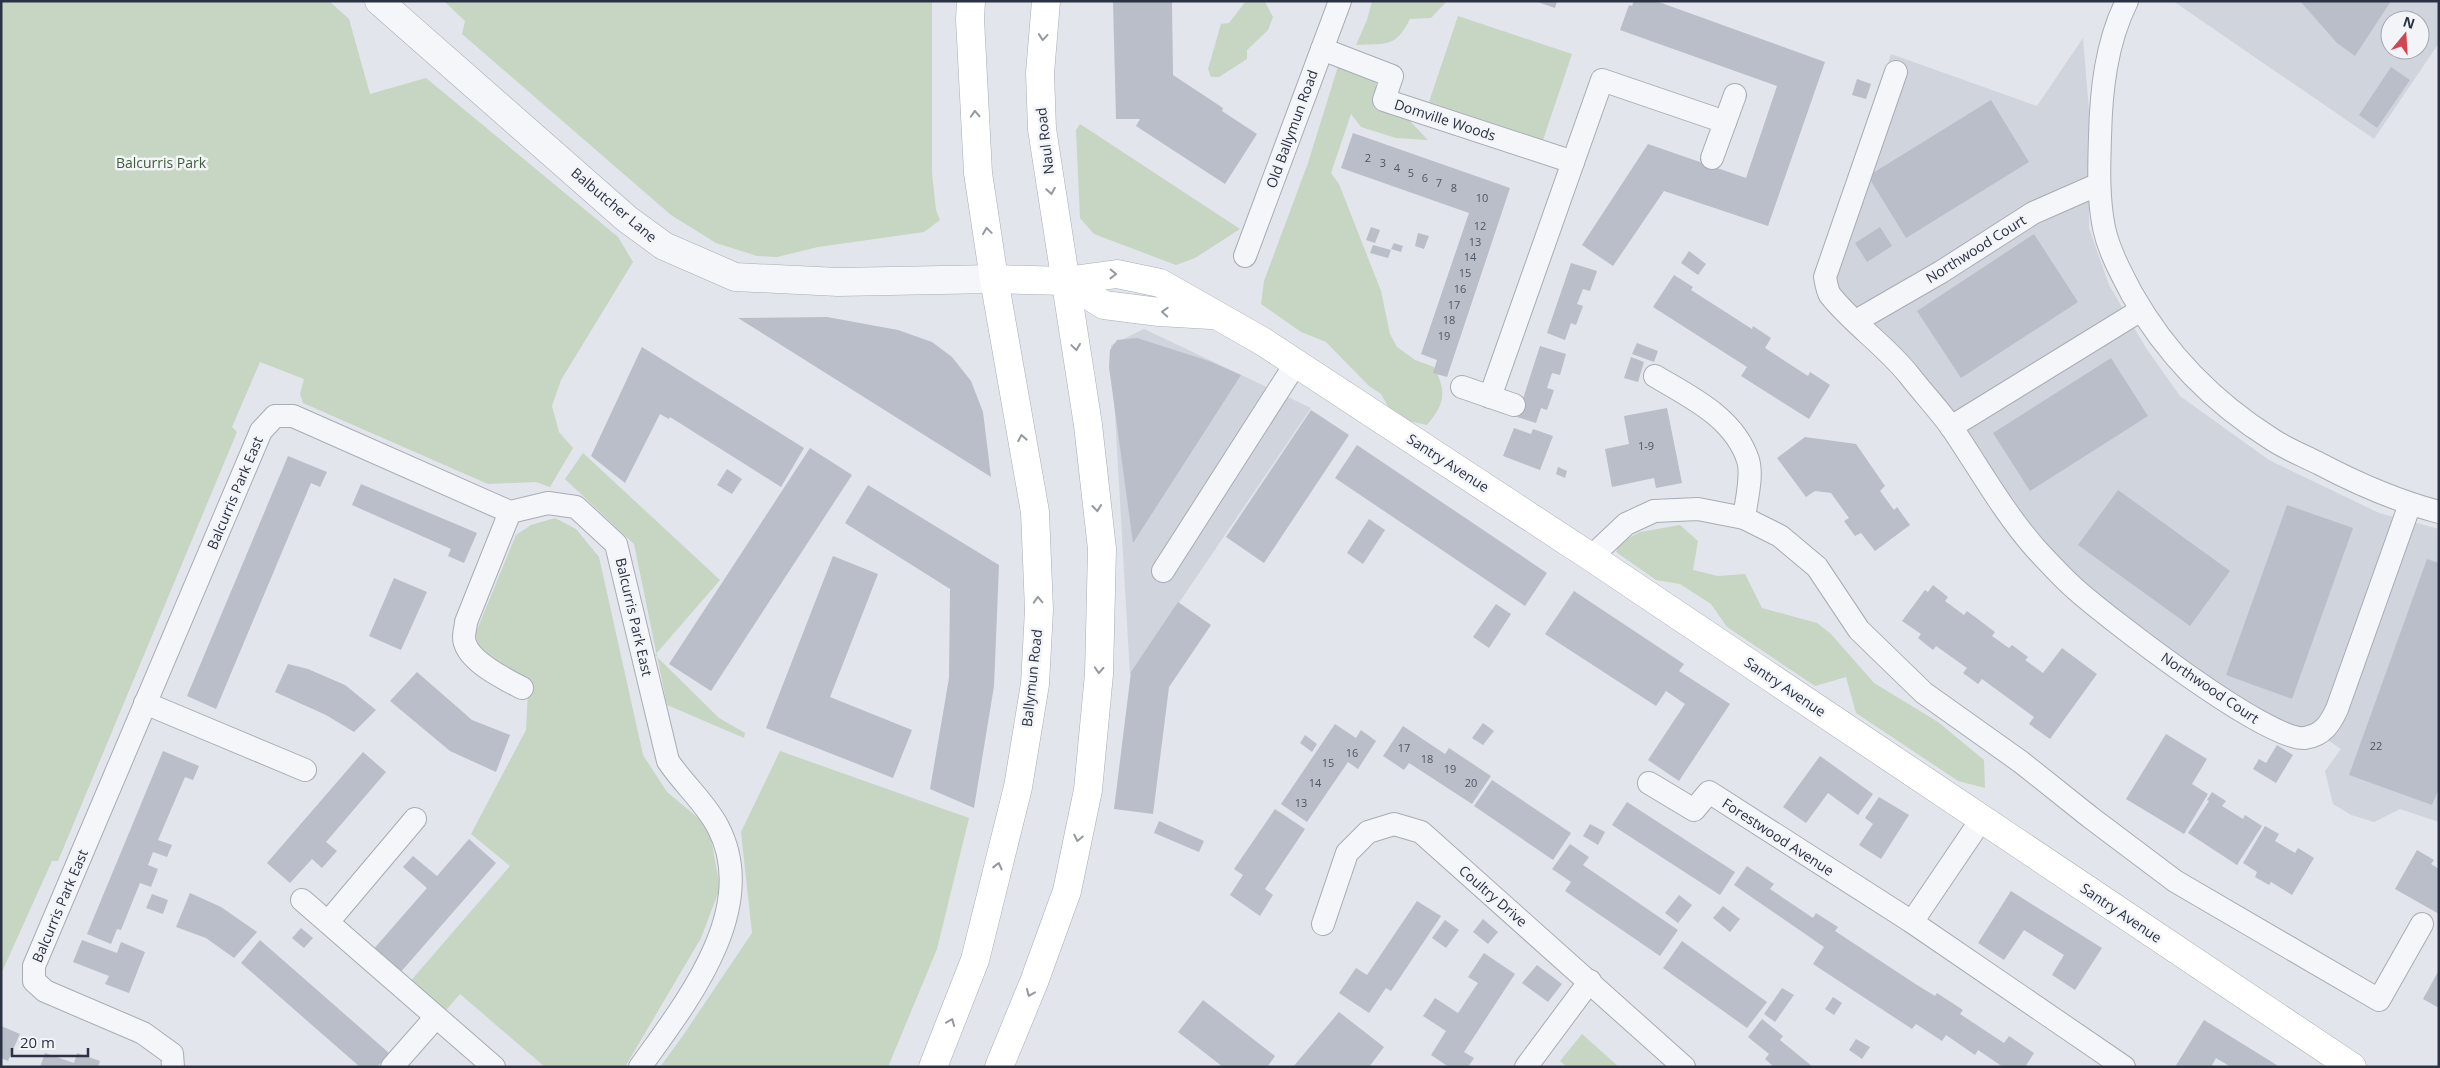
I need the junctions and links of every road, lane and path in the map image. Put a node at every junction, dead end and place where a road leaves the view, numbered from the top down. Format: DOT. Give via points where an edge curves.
graph roads {
  1 [pos="379,1"];
  2 [pos="971,1"];
  3 [pos="1046,1"];
  4 [pos="1340,1"];
  5 [pos="2127,1"];
  6 [pos="1322,49"];
  7 [pos="1896,72"];
  8 [pos="1735,95"];
  9 [pos="1725,122"];
  10 [pos="1712,158"];
  11 [pos="1573,162"];
  12 [pos="2099,184"];
  13 [pos="1245,256"];
  14 [pos="994,279"];
  15 [pos="1065,281"];
  16 [pos="2141,310"];
  17 [pos="1856,321"];
  18 [pos="1296,364"];
  19 [pos="1655,376"];
  20 [pos="1462,388"];
  21 [pos="1490,397"];
  22 [pos="1514,405"];
  23 [pos="1951,427"];
  24 [pos="2410,504"];
  25 [pos="510,512"];
  26 [pos="2439,512"];
  27 [pos="1744,518"];
  28 [pos="1591,557"];
  29 [pos="1163,571"];
  30 [pos="522,688"];
  31 [pos="146,703"];
  32 [pos="305,770"];
  33 [pos="1649,783"];
  34 [pos="415,819"];
  35 [pos="1981,820"];
  36 [pos="302,900"];
  37 [pos="328,922"];
  38 [pos="1912,922"];
  39 [pos="1323,924"];
  40 [pos="2422,924"];
  41 [pos="1590,981"];
  42 [pos="436,1017"];
  43 [pos="174,1067"];
  44 [pos="392,1067"];
  45 [pos="494,1067"];
  46 [pos="640,1067"];
  47 [pos="933,1067"];
  48 [pos="999,1067"];
  49 [pos="1526,1067"];
  50 [pos="1684,1067"];
  51 [pos="2124,1067"];
  52 [pos="2352,1067"];
  1 -- 14 [label="street, Balbutcher Lane" via="628,219 664,246 735,277 838,282"];
  14 -- 2 [label="main road, one-way" via="978,173"];
  3 -- 15 [label="main road, Naul Road, one-way" via="1040,73 1042,129"];
  4 -- 6 [label="street, Old Ballymun Road"];
  5 -- 12 [label="street" via="2107,55 2100,112"];
  6 -- 11 [label="street, Domville Woods" via="1392,76 1384,100"];
  6 -- 13 [label="street, Old Ballymun Road"];
  7 -- 17 [label="street, Northwood Court" via="1824,277 1829,293"];
  8 -- 9 [label="street"];
  9 -- 10 [label="street"];
  9 -- 11 [label="street" via="1602,80"];
  11 -- 21 [label="street"];
  12 -- 16 [label="street" via="2104,229 2119,269"];
  12 -- 17 [label="street, Northwood Court" via="2033,213"];
  14 -- 15 [label="main road, Santry Avenue"];
  47 -- 14 [label="main road, Ballymun Road, one-way" via="975,960 1018,787 1035,684 1038,610 1035,512"];
  15 -- 18 [label="main road, Santry Avenue" via="1104,305 1214,315"];
  15 -- 48 [label="main road, one-way" via="1088,425 1102,549 1099,674 1088,790 1067,891"];
  16 -- 23 [label="street"];
  16 -- 24 [label="street" via="2168,349 2219,401 2273,440 2354,482"];
  17 -- 23 [label="street, Northwood Court" via="1897,360"];
  18 -- 28 [label="main road, Santry Avenue"];
  18 -- 29 [label="street"];
  19 -- 27 [label="street" via="1722,419 1737,438 1748,461"];
  20 -- 21 [label="street"];
  21 -- 22 [label="street"];
  23 -- 24 [label="street, Northwood Court" via="2035,547 2073,587 2126,631 2222,698 2263,725 2286,735 2304,738 2319,734 2330,724"];
  24 -- 26 [label="street"];
  25 -- 30 [label="street" via="466,622 463,639 472,654 492,673"];
  25 -- 31 [label="street, Balcurris Park East" via="293,416 275,416 261,431"];
  25 -- 46 [label="street, Balcurris Park East" via="548,503 576,507 616,544 668,762 682,782 704,802 719,829 731,862 732,893 714,950 683,1008"];
  27 -- 28 [label="street" via="1698,509 1654,511 1626,524"];
  27 -- 40 [label="street" via="1780,536 1817,567 1859,630 1924,693 2021,762 2175,882 2379,1000"];
  28 -- 35 [label="main road, Santry Avenue"];
  31 -- 32 [label="street"];
  31 -- 43 [label="street, Balcurris Park East" via="34,966 34,981 45,991 143,1033 172,1054"];
  33 -- 38 [label="street, Forestwood Avenue" via="1694,810 1709,792"];
  34 -- 37 [label="street"];
  35 -- 38 [label="street"];
  35 -- 52 [label="main road, Santry Avenue"];
  36 -- 37 [label="street"];
  37 -- 42 [label="street"];
  38 -- 51 [label="street, Forestwood Avenue"];
  39 -- 41 [label="street, Coultry Drive" via="1347,853 1368,832 1394,824 1421,832"];
  41 -- 49 [label="street"];
  41 -- 50 [label="street, Coultry Drive"];
  42 -- 44 [label="street"];
  42 -- 45 [label="street"];
}
